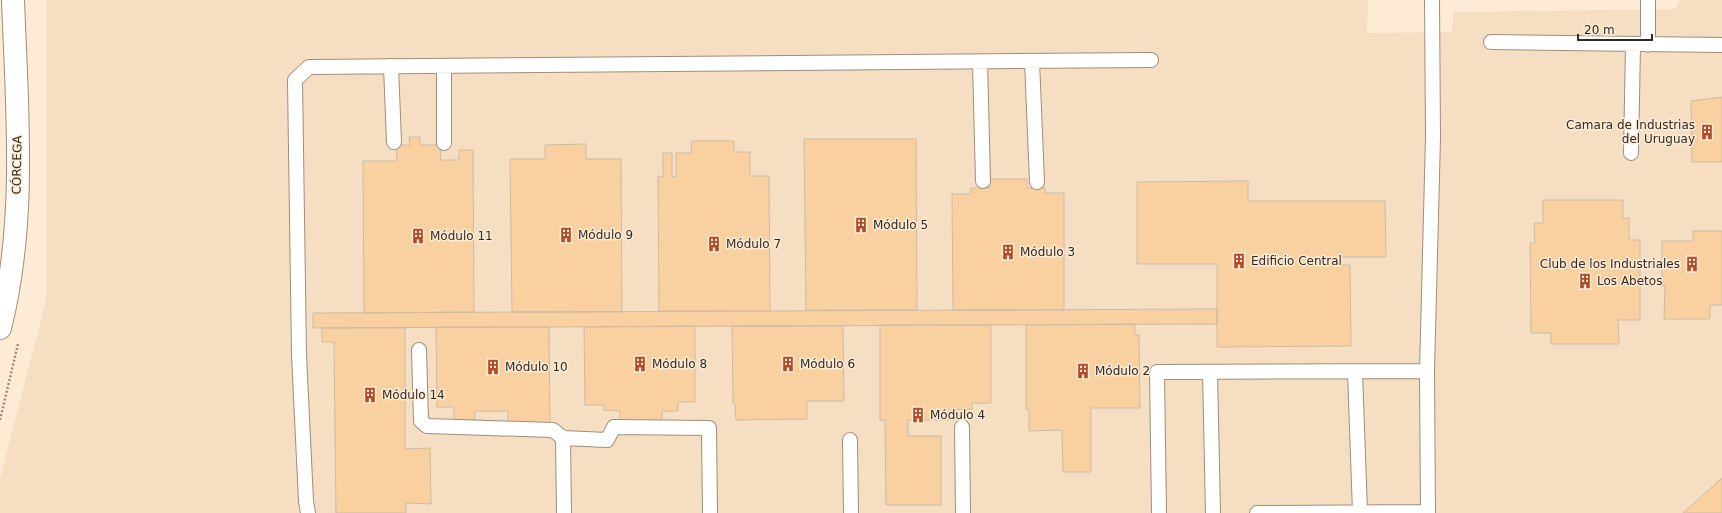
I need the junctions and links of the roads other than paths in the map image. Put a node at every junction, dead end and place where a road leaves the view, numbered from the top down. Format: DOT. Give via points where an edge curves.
graph roads {
  1 [pos="13,0"];
  2 [pos="1432,0"];
  3 [pos="1648,0"];
  4 [pos="1491,42"];
  5 [pos="1633,45"];
  6 [pos="1648,45"];
  7 [pos="1722,45"];
  8 [pos="1151,60"];
  9 [pos="1032,61"];
  10 [pos="980,62"];
  11 [pos="391,66"];
  12 [pos="444,66"];
  13 [pos="394,142"];
  14 [pos="444,143"];
  15 [pos="1631,153"];
  16 [pos="983,181"];
  17 [pos="1037,182"];
  18 [pos="6,261"];
  19 [pos="0,328"];
  20 [pos="419,350"];
  21 [pos="1427,371"];
  22 [pos="1210,372"];
  23 [pos="1355,372"];
  24 [pos="962,427"];
  25 [pos="563,438"];
  26 [pos="850,440"];
  27 [pos="1360,512"];
  28 [pos="308,513"];
  29 [pos="564,513"];
  30 [pos="710,513"];
  31 [pos="851,513"];
  32 [pos="963,513"];
  33 [pos="1159,513"];
  34 [pos="1213,513"];
  35 [pos="1257,513"];
  36 [pos="1428,513"];
  1 -- 18 [label="street, CÓRCEGA" via="18,158"];
  2 -- 21 [label="lane" via="1433,174"];
  3 -- 6 [label="lane"];
  4 -- 5 [label="lane"];
  5 -- 6 [label="lane"];
  5 -- 15 [label="lane"];
  6 -- 7 [label="lane"];
  8 -- 9 [label="lane"];
  9 -- 10 [label="lane"];
  9 -- 17 [label="lane"];
  10 -- 12 [label="lane"];
  10 -- 16 [label="lane"];
  11 -- 12 [label="lane"];
  11 -- 13 [label="lane"];
  11 -- 28 [label="lane" via="309,67 295,80 299,355"];
  12 -- 14 [label="lane"];
  18 -- 19 [label="street, CÓRCEGA"];
  20 -- 25 [label="lane" via="421,421 428,426 554,430"];
  21 -- 23 [label="lane"];
  21 -- 36 [label="lane"];
  22 -- 23 [label="lane"];
  22 -- 33 [label="lane" via="1157,372"];
  22 -- 34 [label="lane"];
  23 -- 27 [label="lane"];
  24 -- 32 [label="lane"];
  25 -- 29 [label="lane"];
  25 -- 30 [label="lane" via="608,440 614,427 709,428"];
  26 -- 31 [label="lane"];
  27 -- 35 [label="lane"];
  27 -- 36 [label="lane"];
}
